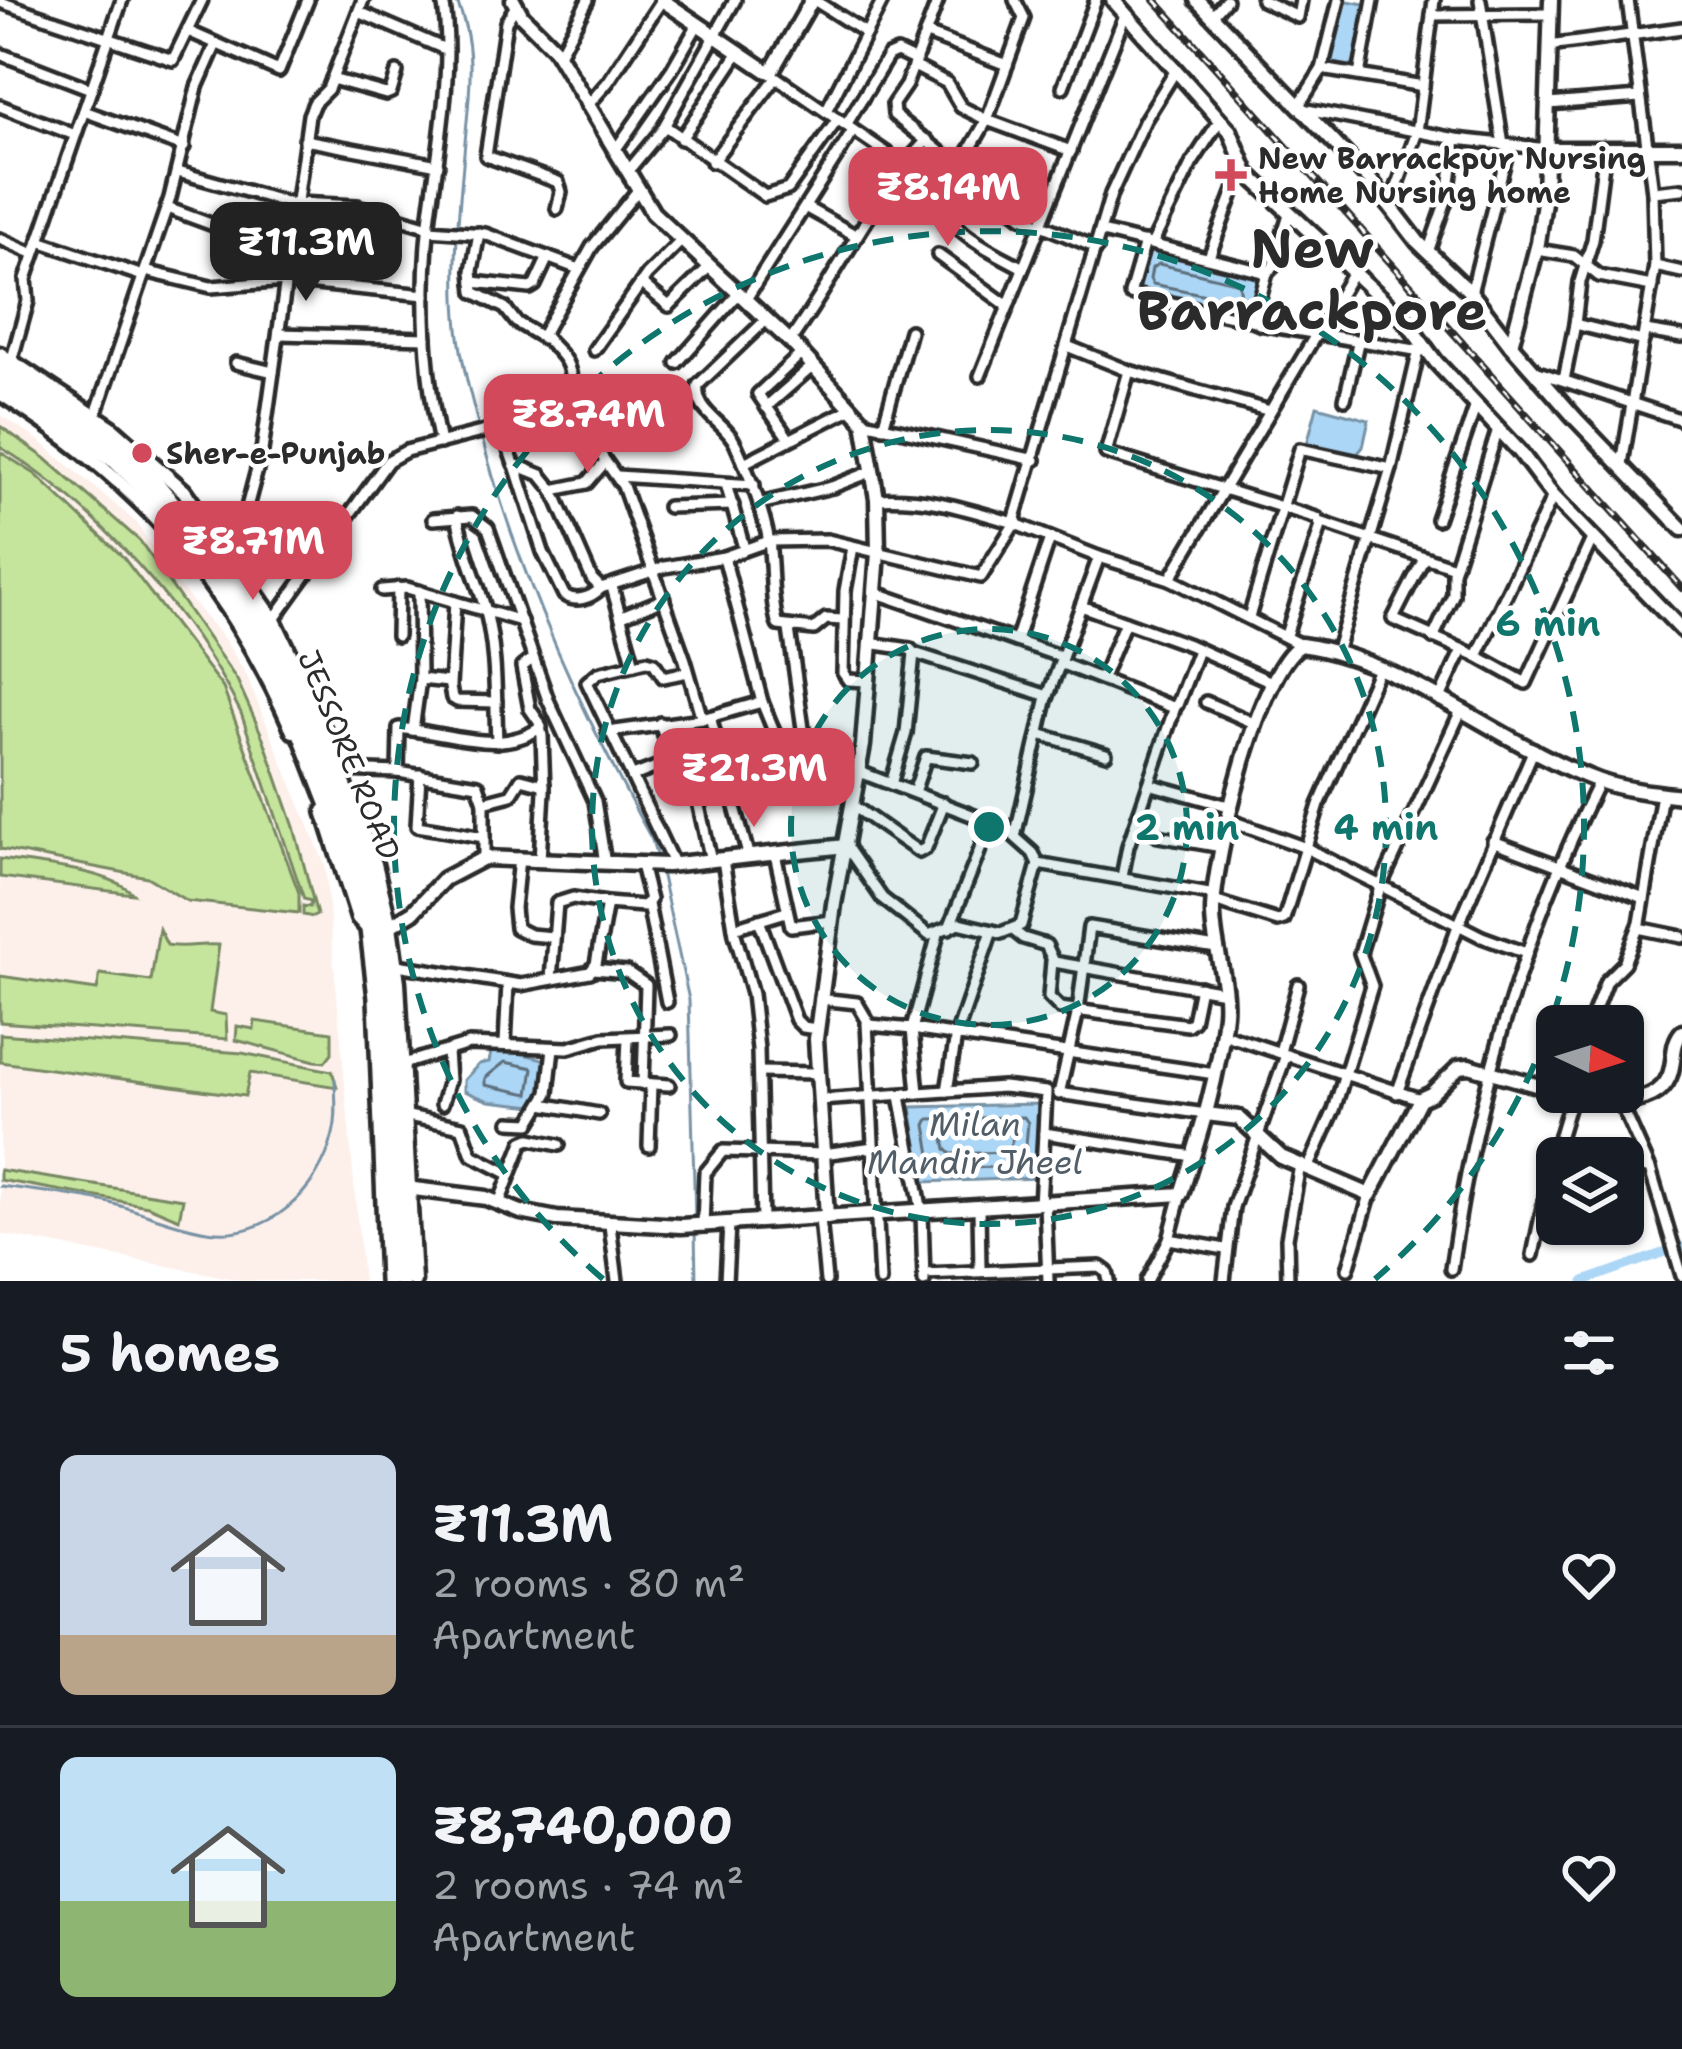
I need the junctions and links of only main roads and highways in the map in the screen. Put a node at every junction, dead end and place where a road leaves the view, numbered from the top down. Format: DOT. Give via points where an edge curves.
graph roads {
  1 [pos="4,366"];
  2 [pos="214,562"];
  3 [pos="397,1186"];
  4 [pos="388,1281"];
  5 [pos="401,1281"];
  1 -- 2 [label="highway" via="116,461"];
  1 -- 2 [label="highway, JESSORE ROAD" via="93,423 148,474"];
  2 -- 3 [label="highway" via="282,684 356,874 370,931"];
  2 -- 3 [label="highway, JESSORE ROAD" via="270,626 368,873 391,964"];
  3 -- 4 [label="highway"];
  3 -- 5 [label="highway, JESSORE ROAD"];
}
